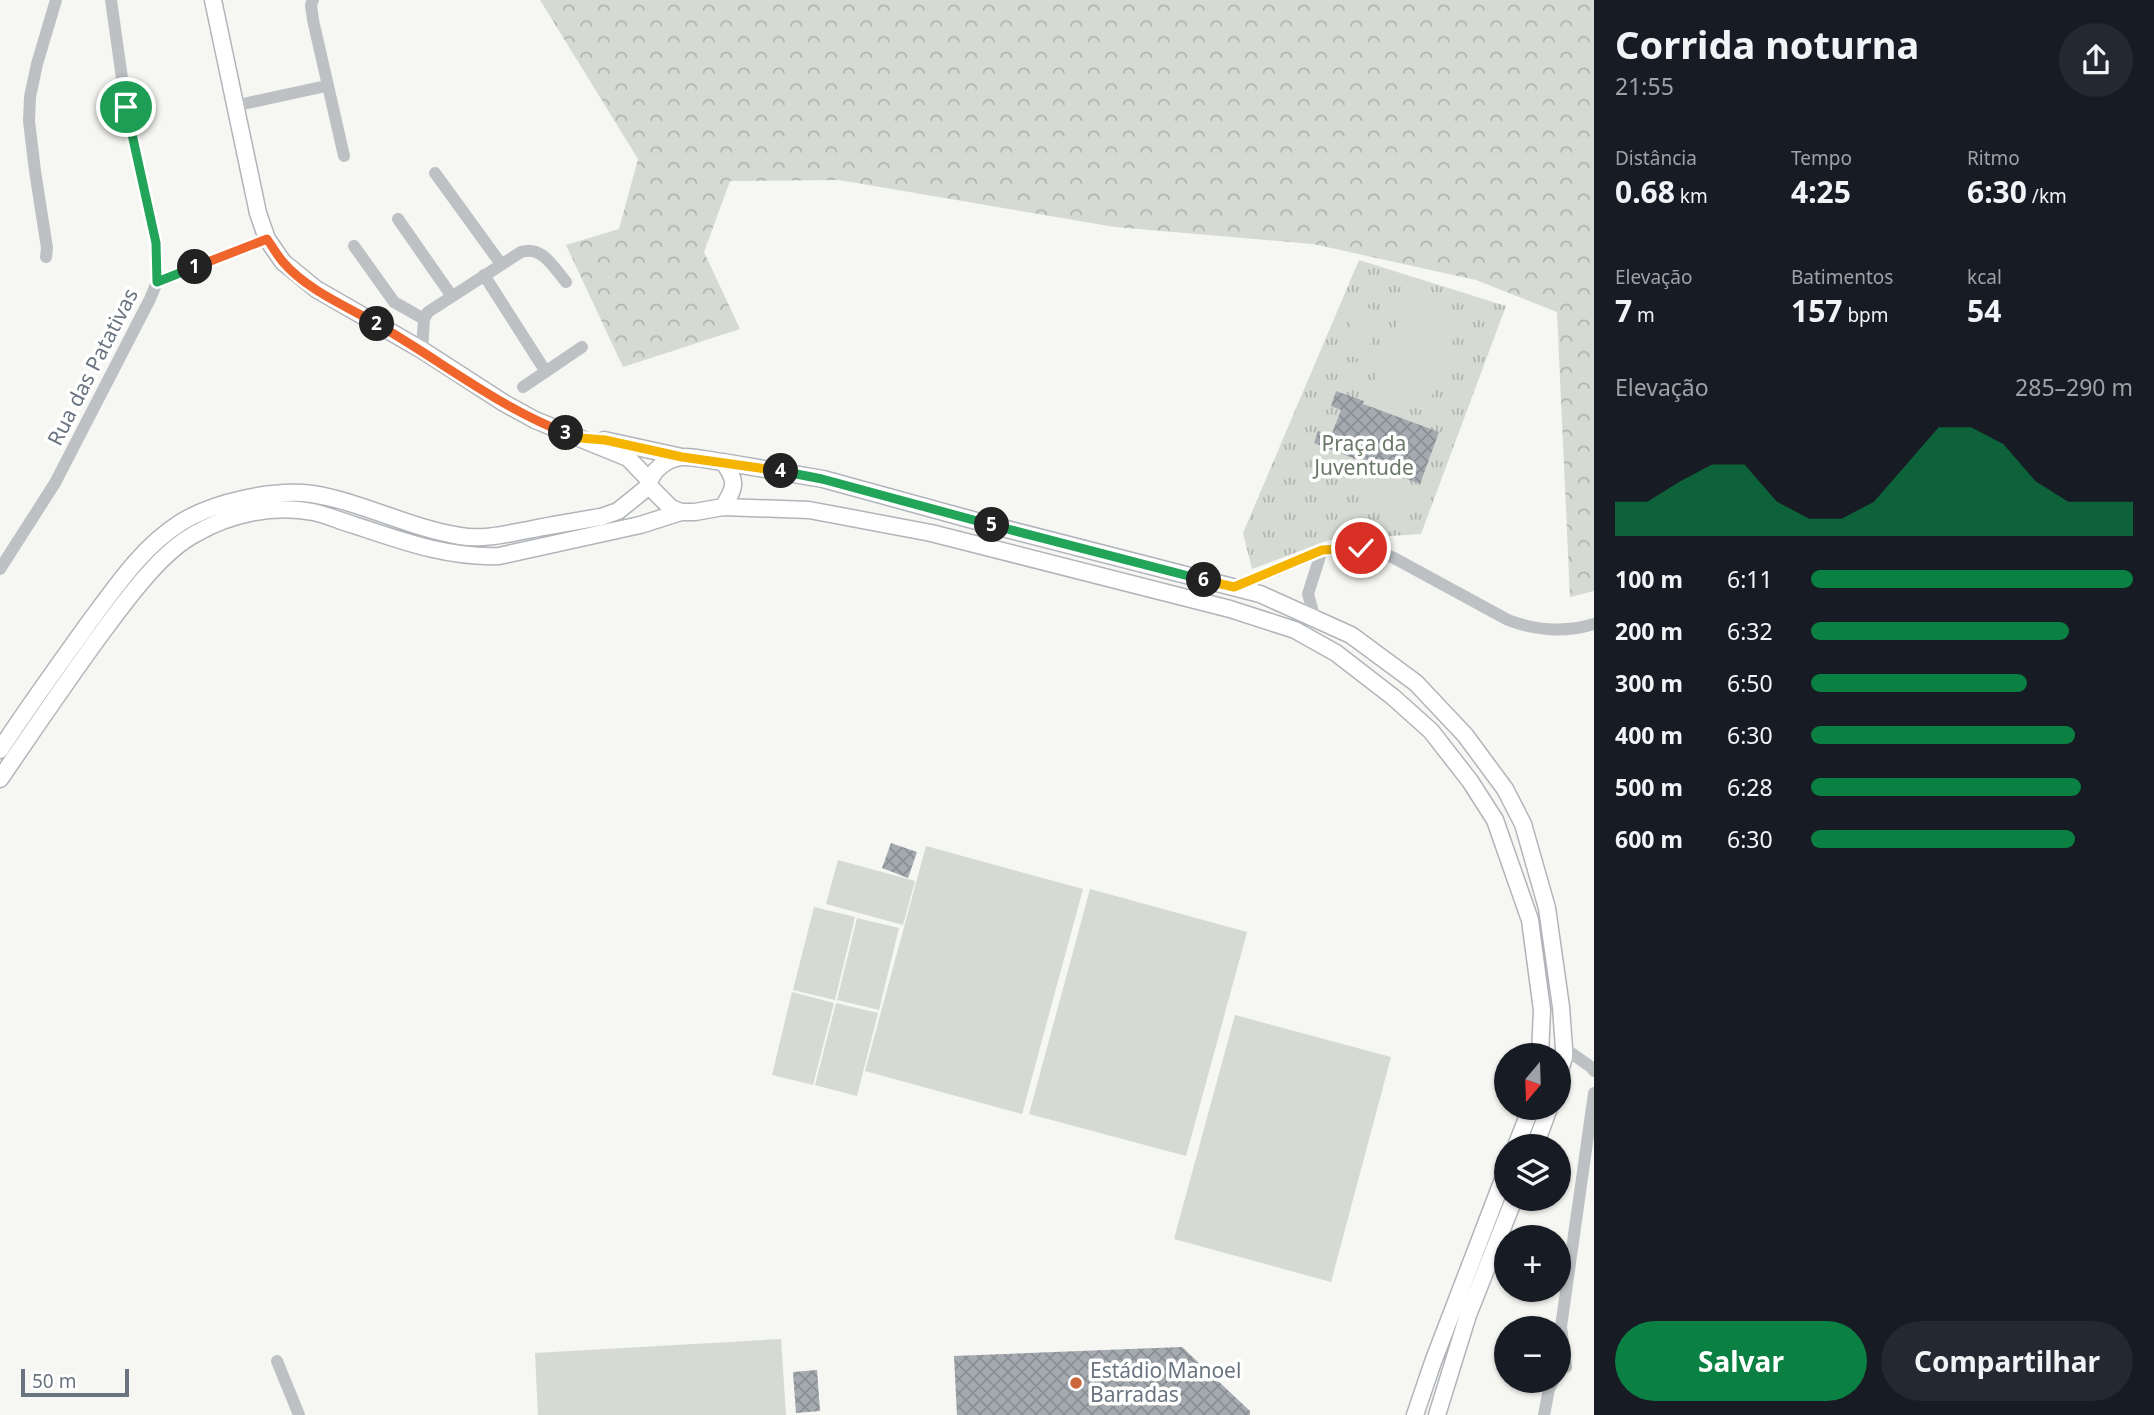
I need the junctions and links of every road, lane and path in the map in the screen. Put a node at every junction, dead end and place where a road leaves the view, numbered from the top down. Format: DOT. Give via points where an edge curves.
graph roads {
  1 [pos="57,0"];
  2 [pos="111,0"];
  3 [pos="213,0"];
  4 [pos="313,0"];
  5 [pos="326,86"];
  6 [pos="234,106"];
  7 [pos="344,156"];
  8 [pos="435,173"];
  9 [pos="398,219"];
  10 [pos="267,239"];
  11 [pos="354,246"];
  12 [pos="46,257"];
  13 [pos="501,264"];
  14 [pos="484,275"];
  15 [pos="157,282"];
  16 [pos="566,282"];
  17 [pos="452,295"];
  18 [pos="424,319"];
  19 [pos="582,347"];
  20 [pos="422,350"];
  21 [pos="546,372"];
  22 [pos="523,387"];
  23 [pos="580,438"];
  24 [pos="682,457"];
  25 [pos="723,462"];
  26 [pos="650,483"];
  27 [pos="723,507"];
  28 [pos="681,512"];
  29 [pos="1322,550"];
  30 [pos="0,569"];
  31 [pos="1234,587"];
  32 [pos="1315,619"];
  33 [pos="1594,624"];
  34 [pos="0,750"];
  35 [pos="0,779"];
  36 [pos="1541,1043"];
  37 [pos="1563,1043"];
  38 [pos="1572,1057"];
  39 [pos="1594,1071"];
  40 [pos="1594,1093"];
  41 [pos="1494,1203"];
  42 [pos="1509,1211"];
  43 [pos="1563,1316"];
  44 [pos="277,1361"];
  45 [pos="1548,1393"];
  46 [pos="299,1415"];
  47 [pos="1415,1415"];
  48 [pos="1437,1415"];
  49 [pos="1544,1415"];
  1 -- 12 [label="street" via="30,97"];
  2 -- 15 [label="street" via="126,107 156,243"];
  3 -- 6 [label="main road"];
  4 -- 5 [label="street"];
  5 -- 6 [label="street"];
  5 -- 7 [label="street"];
  6 -- 10 [label="main road"];
  8 -- 13 [label="street"];
  9 -- 17 [label="street"];
  10 -- 15 [label="street, Rua das Patativas"];
  10 -- 20 [label="main road" via="283,262 316,289"];
  11 -- 18 [label="street" via="394,302"];
  13 -- 14 [label="street"];
  13 -- 16 [label="street" via="529,249 537,251"];
  14 -- 17 [label="street"];
  14 -- 21 [label="street"];
  15 -- 30 [label="street, Rua das Patativas" via="55,483"];
  17 -- 18 [label="street"];
  18 -- 20 [label="street"];
  19 -- 21 [label="street"];
  20 -- 23 [label="main road" via="535,420"];
  21 -- 22 [label="street"];
  23 -- 24 [label="main road"];
  23 -- 26 [label="main road" via="628,458"];
  24 -- 25 [label="main road"];
  24 -- 26 [label="main road" via="661,466"];
  25 -- 27 [label="main road" via="734,485"];
  25 -- 31 [label="main road" via="822,479"];
  26 -- 28 [label="main road" via="671,508"];
  26 -- 34 [label="main road" via="618,511 601,517 490,537 419,527 312,494 242,498 204,512 180,523 128,571"];
  27 -- 28 [label="main road"];
  27 -- 36 [label="main road" via="809,510 931,533 1230,609 1295,630 1336,653 1431,731 1495,820 1530,920 1542,1010"];
  28 -- 35 [label="main road" via="627,528 481,557 418,546 314,512 288,509 231,518 193,534 127,598"];
  29 -- 31 [label="street"];
  29 -- 32 [label="street" via="1308,594"];
  29 -- 33 [label="street" via="1377,550 1527,627 1562,631"];
  31 -- 32 [label="main road"];
  32 -- 37 [label="main road" via="1351,635 1416,683 1465,735 1505,789 1523,824 1547,908"];
  38 -- 39 [label="street"];
  40 -- 43 [label="street"];
  41 -- 47 [label="main road"];
  42 -- 48 [label="main road" via="1468,1315"];
  44 -- 46 [label="street"];
  45 -- 49 [label="street"];
}
